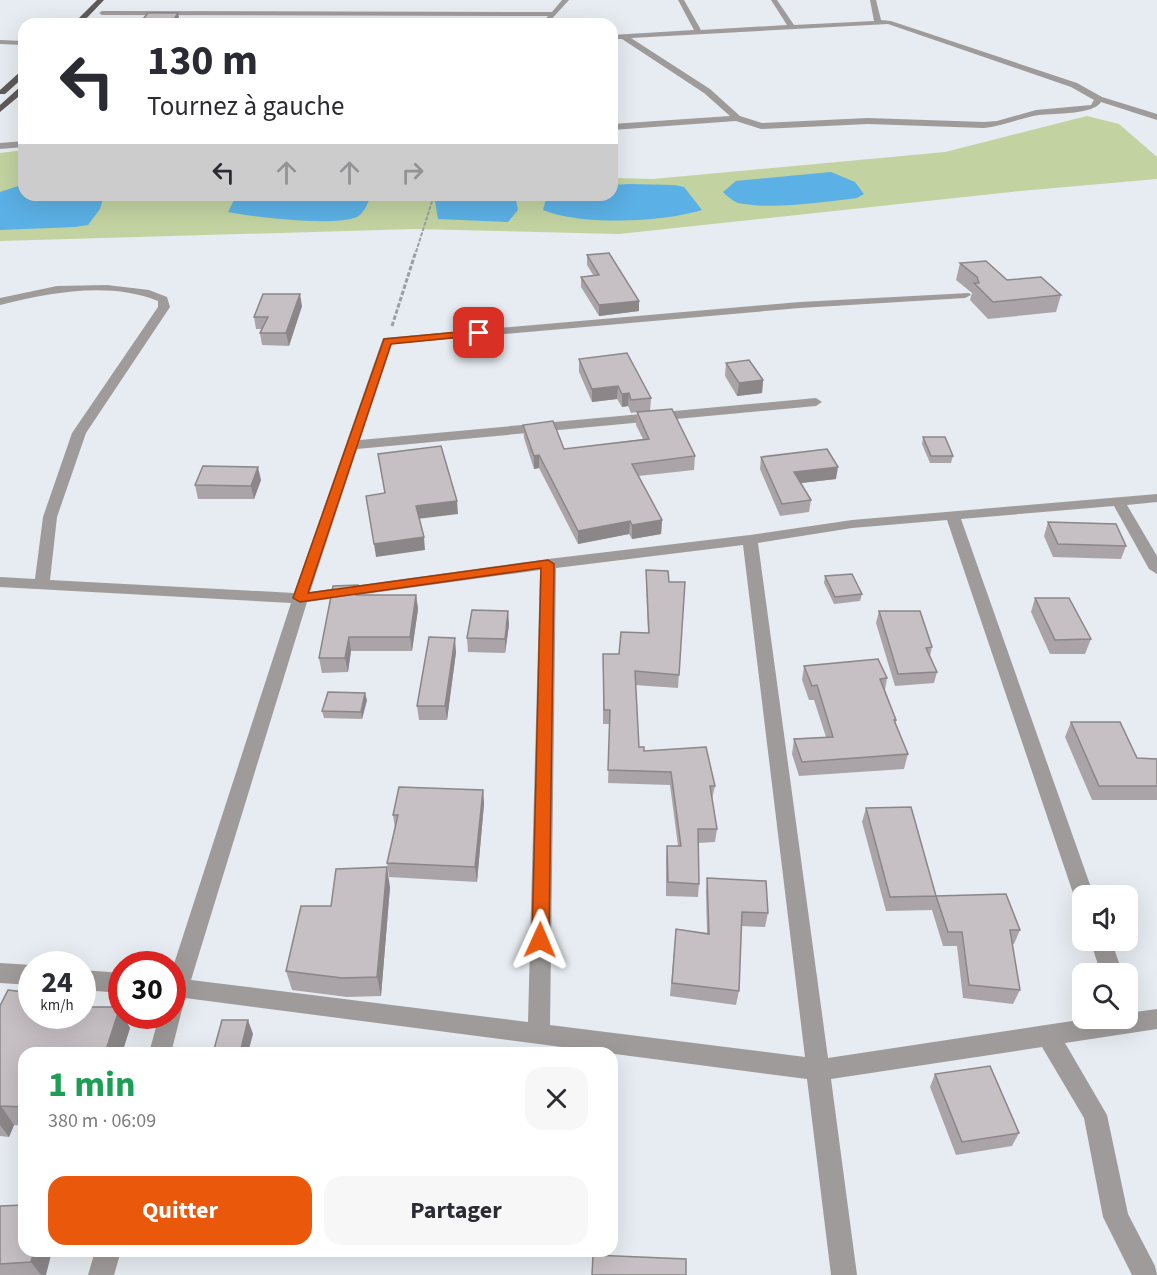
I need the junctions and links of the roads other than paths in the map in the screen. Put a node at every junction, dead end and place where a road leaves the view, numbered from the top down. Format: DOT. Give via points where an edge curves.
graph roads {
  1 [pos="101,0"];
  2 [pos="566,0"];
  3 [pos="681,0"];
  4 [pos="774,0"];
  5 [pos="873,0"];
  6 [pos="108,7"];
  7 [pos="552,14"];
  8 [pos="99,16"];
  9 [pos="83,18"];
  10 [pos="549,18"];
  11 [pos="878,21"];
  12 [pos="791,26"];
  13 [pos="698,32"];
  14 [pos="618,36"];
  15 [pos="623,36"];
  16 [pos="0,42"];
  17 [pos="18,43"];
  18 [pos="18,78"];
  19 [pos="0,94"];
  20 [pos="18,94"];
  21 [pos="1099,99"];
  22 [pos="0,110"];
  23 [pos="1157,117"];
  24 [pos="737,118"];
  25 [pos="618,128"];
  26 [pos="18,144"];
  27 [pos="0,146"];
  28 [pos="965,295"];
  29 [pos="0,302"];
  30 [pos="816,402"];
  31 [pos="351,445"];
  32 [pos="1157,498"];
  33 [pos="1118,501"];
  34 [pos="952,514"];
  35 [pos="750,540"];
  36 [pos="548,564"];
  37 [pos="1157,569"];
  38 [pos="0,582"];
  39 [pos="42,584"];
  40 [pos="300,598"];
  41 [pos="1080,885"];
  42 [pos="186,956"];
  43 [pos="0,973"];
  44 [pos="18,974"];
  45 [pos="186,995"];
  46 [pos="1157,1019"];
  47 [pos="1138,1020"];
  48 [pos="166,1029"];
  49 [pos="1085,1029"];
  50 [pos="539,1034"];
  51 [pos="1048,1036"];
  52 [pos="162,1047"];
  53 [pos="818,1070"];
  54 [pos="106,1257"];
  55 [pos="101,1275"];
  56 [pos="844,1275"];
  57 [pos="1146,1275"];
  1 -- 9 [label="main road"];
  2 -- 7 [label="street"];
  3 -- 13 [label="street"];
  4 -- 12 [label="street"];
  5 -- 11 [label="street"];
  6 -- 8 [label="main road"];
  7 -- 8 [label="street" via="243,9"];
  7 -- 10 [label="street"];
  11 -- 12 [label="street"];
  11 -- 21 [label="street" via="909,28 1063,82"];
  12 -- 13 [label="street"];
  13 -- 15 [label="street"];
  14 -- 15 [label="street"];
  15 -- 24 [label="street" via="707,91"];
  16 -- 17 [label="street"];
  18 -- 19 [label="main road"];
  20 -- 22 [label="main road"];
  21 -- 23 [label="street"];
  21 -- 24 [label="street" via="1094,107 1036,113 984,125 868,121 770,128"];
  24 -- 25 [label="street"];
  26 -- 27 [label="street"];
  28 -- 31 [label="street" via="788,306 387,341"];
  29 -- 39 [label="street" via="26,293 66,288 152,292 163,299 164,308 79,433 50,517"];
  30 -- 31 [label="street"];
  31 -- 40 [label="street"];
  32 -- 33 [label="street"];
  33 -- 34 [label="street"];
  33 -- 37 [label="street"];
  34 -- 35 [label="street"];
  34 -- 41 [label="street"];
  35 -- 36 [label="street"];
  35 -- 53 [label="street"];
  36 -- 40 [label="street"];
  36 -- 50 [label="street"];
  38 -- 39 [label="street"];
  39 -- 40 [label="street"];
  40 -- 42 [label="street"];
  43 -- 44 [label="street"];
  45 -- 50 [label="street"];
  46 -- 47 [label="street"];
  48 -- 52 [label="street"];
  49 -- 51 [label="street"];
  50 -- 53 [label="street"];
  51 -- 53 [label="street"];
  51 -- 57 [label="street" via="1095,1115 1116,1217"];
  53 -- 56 [label="street"];
  54 -- 55 [label="street"];
}
